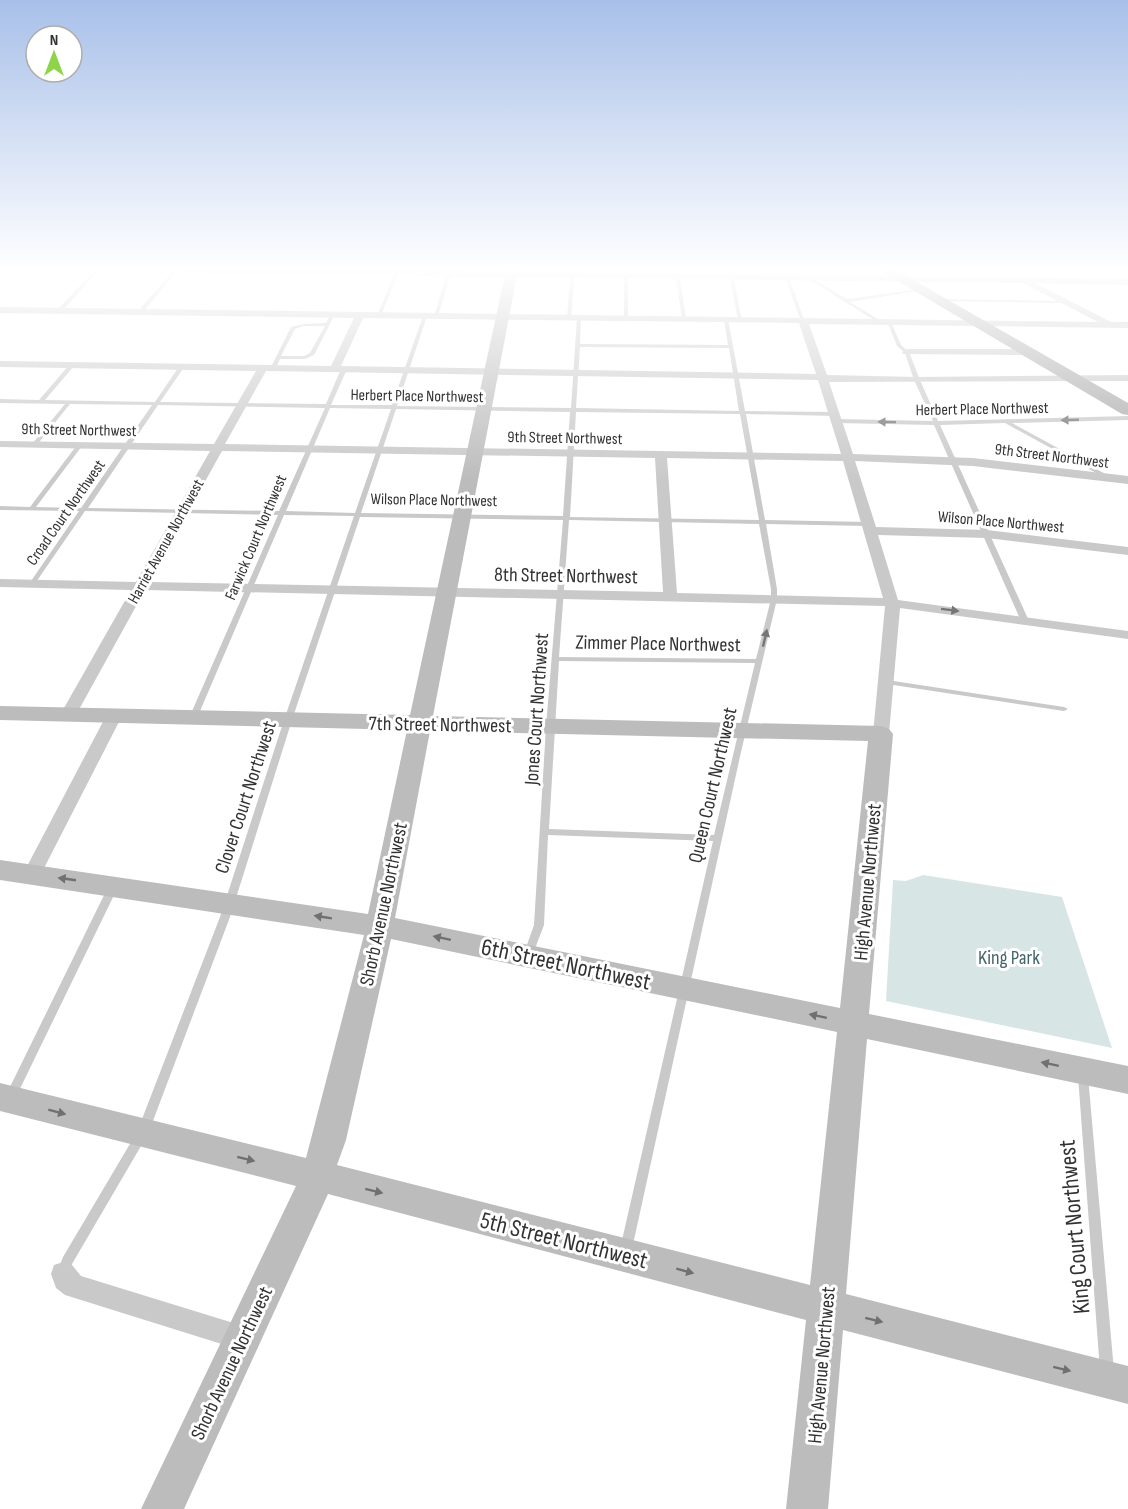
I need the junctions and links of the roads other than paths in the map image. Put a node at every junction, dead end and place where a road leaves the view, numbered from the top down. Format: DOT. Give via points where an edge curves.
graph roads {
  1 [pos="286,340"];
  2 [pos="319,340"];
  3 [pos="350,340"];
  4 [pos="417,340"];
  5 [pos="497,340"];
  6 [pos="577,340"];
  7 [pos="729,340"];
  8 [pos="809,340"];
  9 [pos="896,340"];
  10 [pos="1007,340"];
  11 [pos="578,345"];
  12 [pos="730,347"];
  13 [pos="907,352"];
  14 [pos="1027,352"];
  15 [pos="0,364"];
  16 [pos="72,364"];
  17 [pos="272,364"];
  18 [pos="182,366"];
  19 [pos="339,368"];
  20 [pos="407,370"];
  21 [pos="491,371"];
  22 [pos="576,372"];
  23 [pos="736,375"];
  24 [pos="822,378"];
  25 [pos="1128,378"];
  26 [pos="1074,379"];
  27 [pos="917,380"];
  28 [pos="0,401"];
  29 [pos="40,402"];
  30 [pos="69,402"];
  31 [pos="156,404"];
  32 [pos="242,405"];
  33 [pos="328,407"];
  34 [pos="393,408"];
  35 [pos="483,409"];
  36 [pos="1128,410"];
  37 [pos="573,411"];
  38 [pos="742,413"];
  39 [pos="836,418"];
  40 [pos="1128,418"];
  41 [pos="1006,422"];
  42 [pos="937,423"];
  43 [pos="0,444"];
  44 [pos="34,445"];
  45 [pos="79,446"];
  46 [pos="126,447"];
  47 [pos="218,448"];
  48 [pos="309,450"];
  49 [pos="379,451"];
  50 [pos="474,452"];
  51 [pos="570,454"];
  52 [pos="661,455"];
  53 [pos="750,457"];
  54 [pos="848,459"];
  55 [pos="953,460"];
  56 [pos="1110,478"];
  57 [pos="1128,482"];
  58 [pos="0,508"];
  59 [pos="33,508"];
  60 [pos="84,509"];
  61 [pos="183,511"];
  62 [pos="282,513"];
  63 [pos="358,514"];
  64 [pos="462,515"];
  65 [pos="566,518"];
  66 [pos="665,520"];
  67 [pos="762,522"];
  68 [pos="869,527"];
  69 [pos="987,534"];
  70 [pos="1128,552"];
  71 [pos="0,583"];
  72 [pos="32,584"];
  73 [pos="140,586"];
  74 [pos="249,588"];
  75 [pos="333,589"];
  76 [pos="446,592"];
  77 [pos="560,594"];
  78 [pos="670,597"];
  79 [pos="774,599"];
  80 [pos="892,603"];
  81 [pos="1025,621"];
  82 [pos="1128,635"];
  83 [pos="556,659"];
  84 [pos="759,661"];
  85 [pos="887,682"];
  86 [pos="1064,709"];
  87 [pos="0,713"];
  88 [pos="68,715"];
  89 [pos="114,716"];
  90 [pos="193,718"];
  91 [pos="288,720"];
  92 [pos="419,723"];
  93 [pos="550,726"];
  94 [pos="743,731"];
  95 [pos="881,734"];
  96 [pos="545,832"];
  97 [pos="718,838"];
  98 [pos="0,870"];
  99 [pos="32,874"];
  100 [pos="114,886"];
  101 [pos="229,903"];
  102 [pos="381,926"];
  103 [pos="528,956"];
  104 [pos="684,988"];
  105 [pos="853,1023"];
  106 [pos="1083,1071"];
  107 [pos="1128,1080"];
  108 [pos="5,1098"];
  109 [pos="142,1134"];
  110 [pos="317,1176"];
  111 [pos="625,1255"];
  112 [pos="63,1274"];
  113 [pos="826,1307"];
  114 [pos="244,1338"];
  115 [pos="1118,1383"];
  116 [pos="162,1509"];
  117 [pos="809,1509"];
  1 -- 17 [label="lane"];
  2 -- 17 [label="lane" via="312,354"];
  3 -- 19 [label="street, Farwick Court Northwest"];
  4 -- 20 [label="lane, Clover Court Northwest"];
  5 -- 21 [label="street, Shorb Avenue Northwest"];
  6 -- 11 [label="lane, Jones Court Northwest"];
  7 -- 12 [label="lane, Queen Court Northwest"];
  8 -- 24 [label="street, High Avenue Northwest"];
  9 -- 13 [label="lane"];
  10 -- 14 [label="main road"];
  11 -- 12 [label="lane"];
  11 -- 22 [label="lane, Jones Court Northwest"];
  12 -- 23 [label="lane, Queen Court Northwest"];
  13 -- 14 [label="street"];
  13 -- 27 [label="lane"];
  14 -- 26 [label="main road"];
  15 -- 16 [label="street"];
  16 -- 18 [label="street"];
  16 -- 29 [label="lane"];
  17 -- 18 [label="street"];
  17 -- 19 [label="street"];
  17 -- 32 [label="street, Harriet Avenue Northwest"];
  18 -- 31 [label="lane, Croad Court Northwest"];
  19 -- 20 [label="street"];
  19 -- 33 [label="lane, Farwick Court Northwest"];
  20 -- 21 [label="street"];
  20 -- 34 [label="lane, Clover Court Northwest"];
  21 -- 22 [label="street"];
  21 -- 35 [label="street, Shorb Avenue Northwest"];
  22 -- 23 [label="street"];
  22 -- 37 [label="lane, Jones Court Northwest"];
  23 -- 24 [label="street"];
  23 -- 38 [label="lane, Queen Court Northwest"];
  24 -- 27 [label="street"];
  24 -- 39 [label="street, High Avenue Northwest"];
  25 -- 26 [label="street"];
  26 -- 27 [label="street"];
  26 -- 36 [label="main road"];
  27 -- 42 [label="lane"];
  28 -- 29 [label="lane, Herbert Place Northwest"];
  29 -- 30 [label="lane, Herbert Place Northwest"];
  30 -- 31 [label="lane, Herbert Place Northwest"];
  30 -- 44 [label="lane"];
  31 -- 32 [label="lane, Herbert Place Northwest"];
  31 -- 46 [label="lane, Croad Court Northwest"];
  32 -- 33 [label="lane, Herbert Place Northwest"];
  32 -- 47 [label="street, Harriet Avenue Northwest"];
  33 -- 34 [label="lane, Herbert Place Northwest"];
  33 -- 48 [label="lane, Farwick Court Northwest"];
  34 -- 35 [label="lane, Herbert Place Northwest"];
  34 -- 49 [label="lane, Clover Court Northwest"];
  35 -- 37 [label="lane, Herbert Place Northwest"];
  35 -- 50 [label="street, Shorb Avenue Northwest"];
  37 -- 38 [label="lane, Herbert Place Northwest"];
  37 -- 51 [label="lane, Jones Court Northwest"];
  38 -- 39 [label="lane, Herbert Place Northwest"];
  38 -- 53 [label="lane, Queen Court Northwest"];
  42 -- 39 [label="lane, Herbert Place Northwest, one-way"];
  39 -- 54 [label="street, High Avenue Northwest"];
  40 -- 41 [label="lane, Herbert Place Northwest, one-way"];
  41 -- 42 [label="lane, Herbert Place Northwest"];
  41 -- 56 [label="lane"];
  42 -- 55 [label="lane"];
  43 -- 44 [label="street, 9th Street Northwest"];
  44 -- 45 [label="street, 9th Street Northwest"];
  45 -- 46 [label="street, 9th Street Northwest"];
  45 -- 59 [label="lane"];
  46 -- 47 [label="street, 9th Street Northwest"];
  46 -- 60 [label="lane, Croad Court Northwest"];
  47 -- 48 [label="street, 9th Street Northwest"];
  47 -- 61 [label="street, Harriet Avenue Northwest"];
  48 -- 49 [label="street, 9th Street Northwest"];
  48 -- 62 [label="lane, Farwick Court Northwest"];
  49 -- 50 [label="street, 9th Street Northwest"];
  49 -- 63 [label="lane, Clover Court Northwest"];
  50 -- 51 [label="street, 9th Street Northwest"];
  50 -- 64 [label="street, Shorb Avenue Northwest"];
  51 -- 52 [label="street, 9th Street Northwest"];
  51 -- 65 [label="lane, Jones Court Northwest"];
  52 -- 53 [label="street, 9th Street Northwest"];
  52 -- 66 [label="street"];
  53 -- 54 [label="street, 9th Street Northwest"];
  53 -- 67 [label="lane, Queen Court Northwest"];
  54 -- 55 [label="street, 9th Street Northwest"];
  54 -- 68 [label="street, High Avenue Northwest"];
  55 -- 56 [label="street, 9th Street Northwest"];
  55 -- 69 [label="lane"];
  56 -- 57 [label="street, 9th Street Northwest"];
  58 -- 59 [label="lane, Wilson Place Northwest"];
  59 -- 60 [label="lane, Wilson Place Northwest"];
  60 -- 61 [label="lane, Wilson Place Northwest"];
  60 -- 72 [label="lane, Croad Court Northwest"];
  61 -- 62 [label="lane, Wilson Place Northwest"];
  61 -- 73 [label="street, Harriet Avenue Northwest"];
  62 -- 63 [label="lane, Wilson Place Northwest"];
  62 -- 74 [label="lane, Farwick Court Northwest"];
  63 -- 64 [label="lane, Wilson Place Northwest"];
  63 -- 75 [label="lane, Clover Court Northwest"];
  64 -- 65 [label="lane, Wilson Place Northwest"];
  64 -- 76 [label="street, Shorb Avenue Northwest"];
  65 -- 66 [label="lane, Wilson Place Northwest"];
  65 -- 77 [label="lane, Jones Court Northwest"];
  66 -- 67 [label="lane, Wilson Place Northwest"];
  66 -- 78 [label="street"];
  67 -- 68 [label="lane, Wilson Place Northwest"];
  67 -- 79 [label="lane, Queen Court Northwest"];
  68 -- 69 [label="street, Wilson Place Northwest"];
  68 -- 80 [label="street, High Avenue Northwest"];
  69 -- 70 [label="street, Wilson Place Northwest"];
  69 -- 81 [label="lane"];
  71 -- 72 [label="street, 8th Street Northwest"];
  72 -- 73 [label="street, 8th Street Northwest"];
  73 -- 74 [label="street, 8th Street Northwest"];
  73 -- 88 [label="street, Harriet Avenue Northwest"];
  74 -- 75 [label="street, 8th Street Northwest"];
  74 -- 90 [label="lane, Farwick Court Northwest"];
  75 -- 76 [label="street, 8th Street Northwest"];
  75 -- 91 [label="lane, Clover Court Northwest"];
  76 -- 77 [label="street, 8th Street Northwest"];
  76 -- 92 [label="street, Shorb Avenue Northwest"];
  77 -- 78 [label="street, 8th Street Northwest"];
  77 -- 83 [label="lane, Jones Court Northwest"];
  78 -- 79 [label="street, 8th Street Northwest"];
  79 -- 80 [label="street, 8th Street Northwest"];
  84 -- 79 [label="lane, Queen Court Northwest, one-way"];
  80 -- 81 [label="street, 8th Street Northwest, one-way"];
  80 -- 85 [label="street, High Avenue Northwest"];
  81 -- 82 [label="street, 8th Street Northwest"];
  83 -- 84 [label="lane, Zimmer Place Northwest"];
  83 -- 93 [label="lane, Jones Court Northwest"];
  84 -- 94 [label="lane, Queen Court Northwest"];
  85 -- 86 [label="lane"];
  85 -- 95 [label="street, High Avenue Northwest"];
  87 -- 88 [label="street, 7th Street Northwest"];
  88 -- 89 [label="street, 7th Street Northwest"];
  89 -- 90 [label="street, 7th Street Northwest"];
  89 -- 99 [label="street"];
  90 -- 91 [label="street, 7th Street Northwest"];
  91 -- 92 [label="street, 7th Street Northwest"];
  91 -- 101 [label="lane, Clover Court Northwest"];
  92 -- 93 [label="street, 7th Street Northwest"];
  92 -- 102 [label="street, Shorb Avenue Northwest"];
  93 -- 94 [label="street, 7th Street Northwest"];
  93 -- 96 [label="lane, Jones Court Northwest"];
  94 -- 95 [label="street, 7th Street Northwest"];
  94 -- 97 [label="lane, Queen Court Northwest"];
  95 -- 105 [label="street, High Avenue Northwest"];
  96 -- 97 [label="lane"];
  96 -- 103 [label="lane, Jones Court Northwest" via="539,925"];
  97 -- 104 [label="lane, Queen Court Northwest"];
  98 -- 99 [label="street, 6th Street Northwest"];
  100 -- 99 [label="street, 6th Street Northwest, one-way"];
  100 -- 101 [label="street, 6th Street Northwest"];
  100 -- 108 [label="lane"];
  102 -- 101 [label="street, 6th Street Northwest, one-way"];
  101 -- 109 [label="lane, Clover Court Northwest"];
  103 -- 102 [label="street, 6th Street Northwest, one-way"];
  102 -- 110 [label="street, Shorb Avenue Northwest"];
  103 -- 104 [label="street, 6th Street Northwest"];
  105 -- 104 [label="street, 6th Street Northwest, one-way"];
  104 -- 111 [label="lane, Queen Court Northwest"];
  106 -- 105 [label="street, 6th Street Northwest, one-way"];
  105 -- 113 [label="street, High Avenue Northwest"];
  106 -- 107 [label="street, 6th Street Northwest"];
  106 -- 115 [label="lane, King Court Northwest"];
  108 -- 109 [label="street, 5th Street Northwest, one-way"];
  109 -- 110 [label="street, 5th Street Northwest, one-way"];
  109 -- 112 [label="lane, Clover Court Northwest"];
  110 -- 111 [label="street, 5th Street Northwest, one-way"];
  110 -- 114 [label="street, Shorb Avenue Northwest"];
  111 -- 113 [label="street, 5th Street Northwest, one-way"];
  112 -- 114 [label="street" via="74,1286"];
  113 -- 115 [label="street, 5th Street Northwest, one-way"];
  113 -- 117 [label="street, High Avenue Northwest"];
  114 -- 116 [label="street, Shorb Avenue Northwest"];
}
